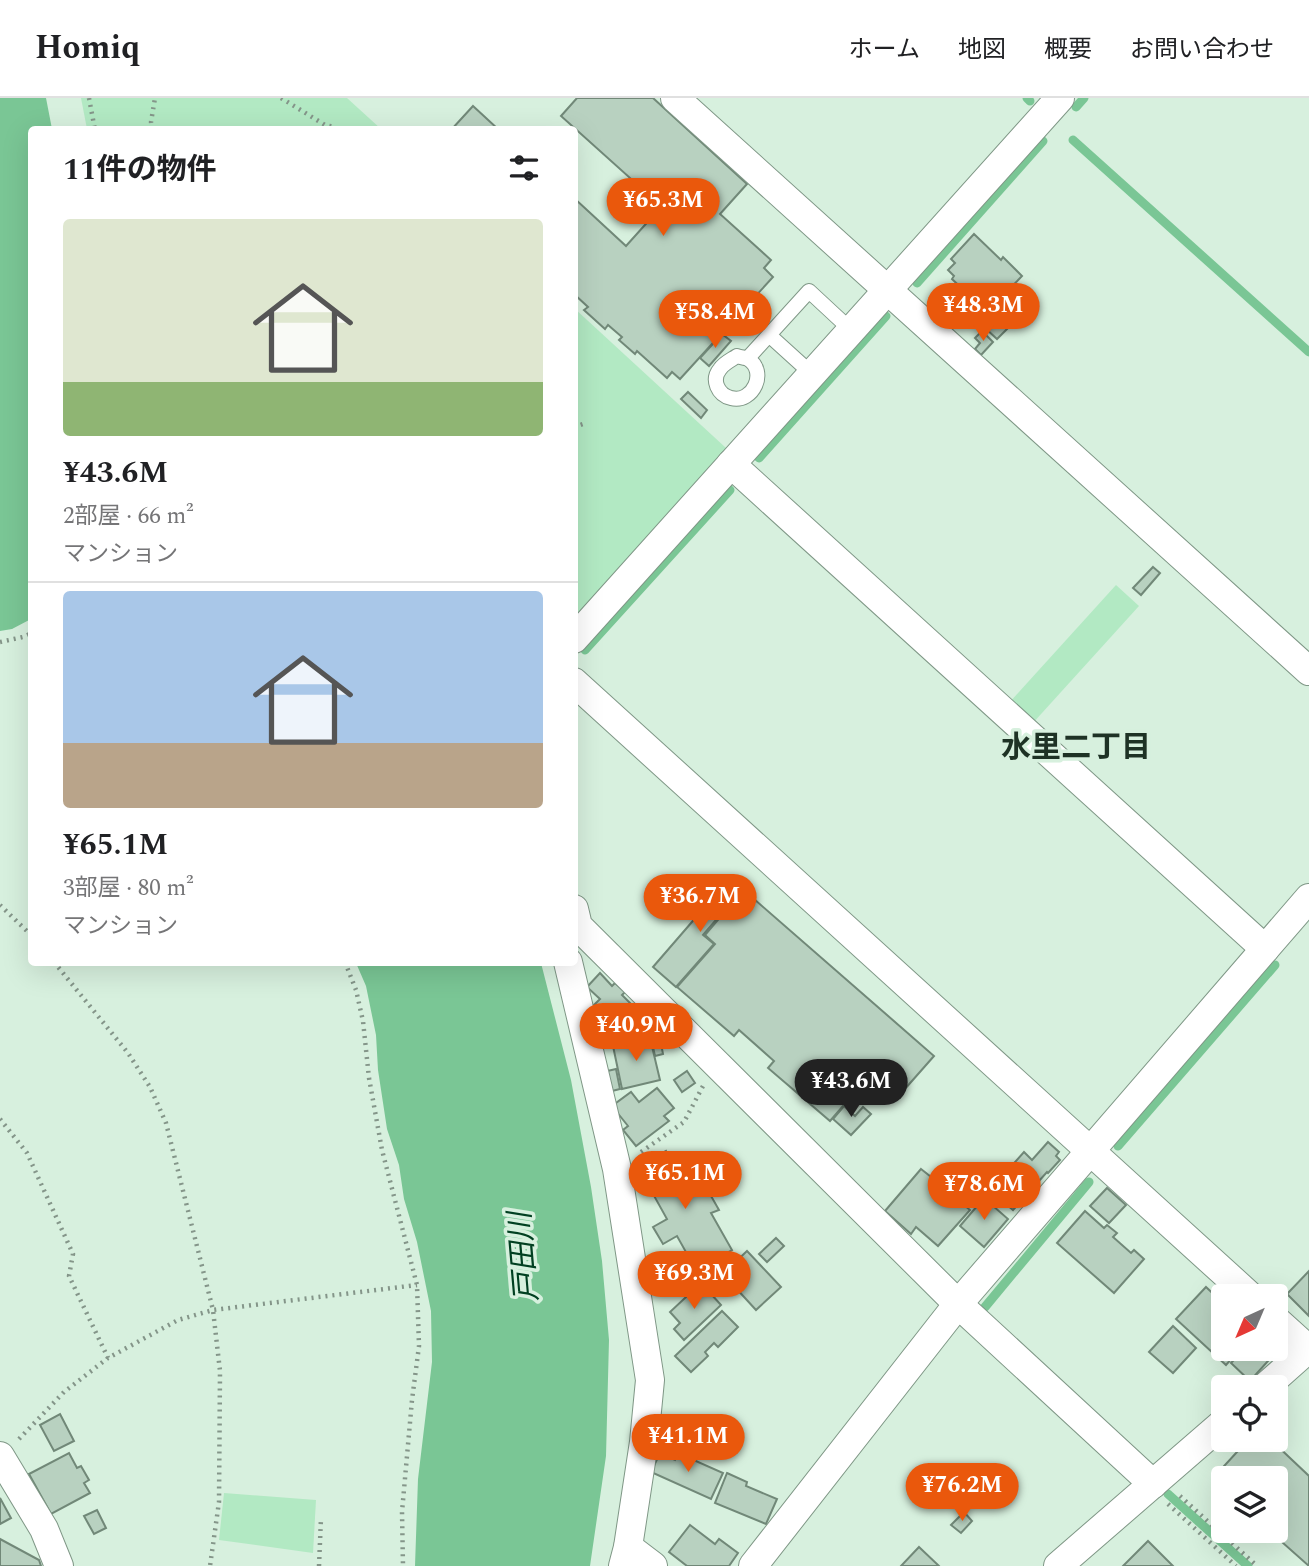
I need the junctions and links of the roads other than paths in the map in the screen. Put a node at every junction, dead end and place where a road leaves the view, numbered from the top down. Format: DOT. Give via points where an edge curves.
graph roads {
  1 [pos="675,98"];
  2 [pos="1060,98"];
  3 [pos="887,290"];
  4 [pos="851,330"];
  5 [pos="769,335"];
  6 [pos="748,358"];
  7 [pos="812,374"];
  8 [pos="731,464"];
  9 [pos="578,635"];
  10 [pos="1309,671"];
  11 [pos="578,686"];
  12 [pos="1309,898"];
  13 [pos="578,924"];
  14 [pos="1265,949"];
  15 [pos="569,966"];
  16 [pos="1090,1150"];
  17 [pos="1237,1284"];
  18 [pos="958,1304"];
  19 [pos="1288,1331"];
  20 [pos="1309,1349"];
  21 [pos="1279,1375"];
  22 [pos="1211,1433"];
  23 [pos="1,1457"];
  24 [pos="1154,1483"];
  25 [pos="626,1557"];
  26 [pos="59,1566"];
  27 [pos="653,1566"];
  28 [pos="753,1566"];
  29 [pos="1058,1566"];
  1 -- 3 [label="street"];
  2 -- 3 [label="street"];
  3 -- 4 [label="street"];
  3 -- 10 [label="street"];
  4 -- 5 [label="lane" via="809,291"];
  4 -- 7 [label="street"];
  5 -- 6 [label="lane"];
  5 -- 7 [label="lane"];
  7 -- 8 [label="street"];
  8 -- 9 [label="street"];
  8 -- 14 [label="street"];
  11 -- 16 [label="street"];
  12 -- 14 [label="street"];
  13 -- 18 [label="street"];
  14 -- 16 [label="street"];
  15 -- 25 [label="street" via="617,1169 650,1380"];
  16 -- 17 [label="street"];
  16 -- 18 [label="street"];
  18 -- 24 [label="street"];
  18 -- 28 [label="street"];
  19 -- 20 [label="street"];
  20 -- 21 [label="street"];
  22 -- 24 [label="street"];
  23 -- 26 [label="street" via="44,1529"];
  24 -- 29 [label="street"];
  25 -- 27 [label="street"];
}
